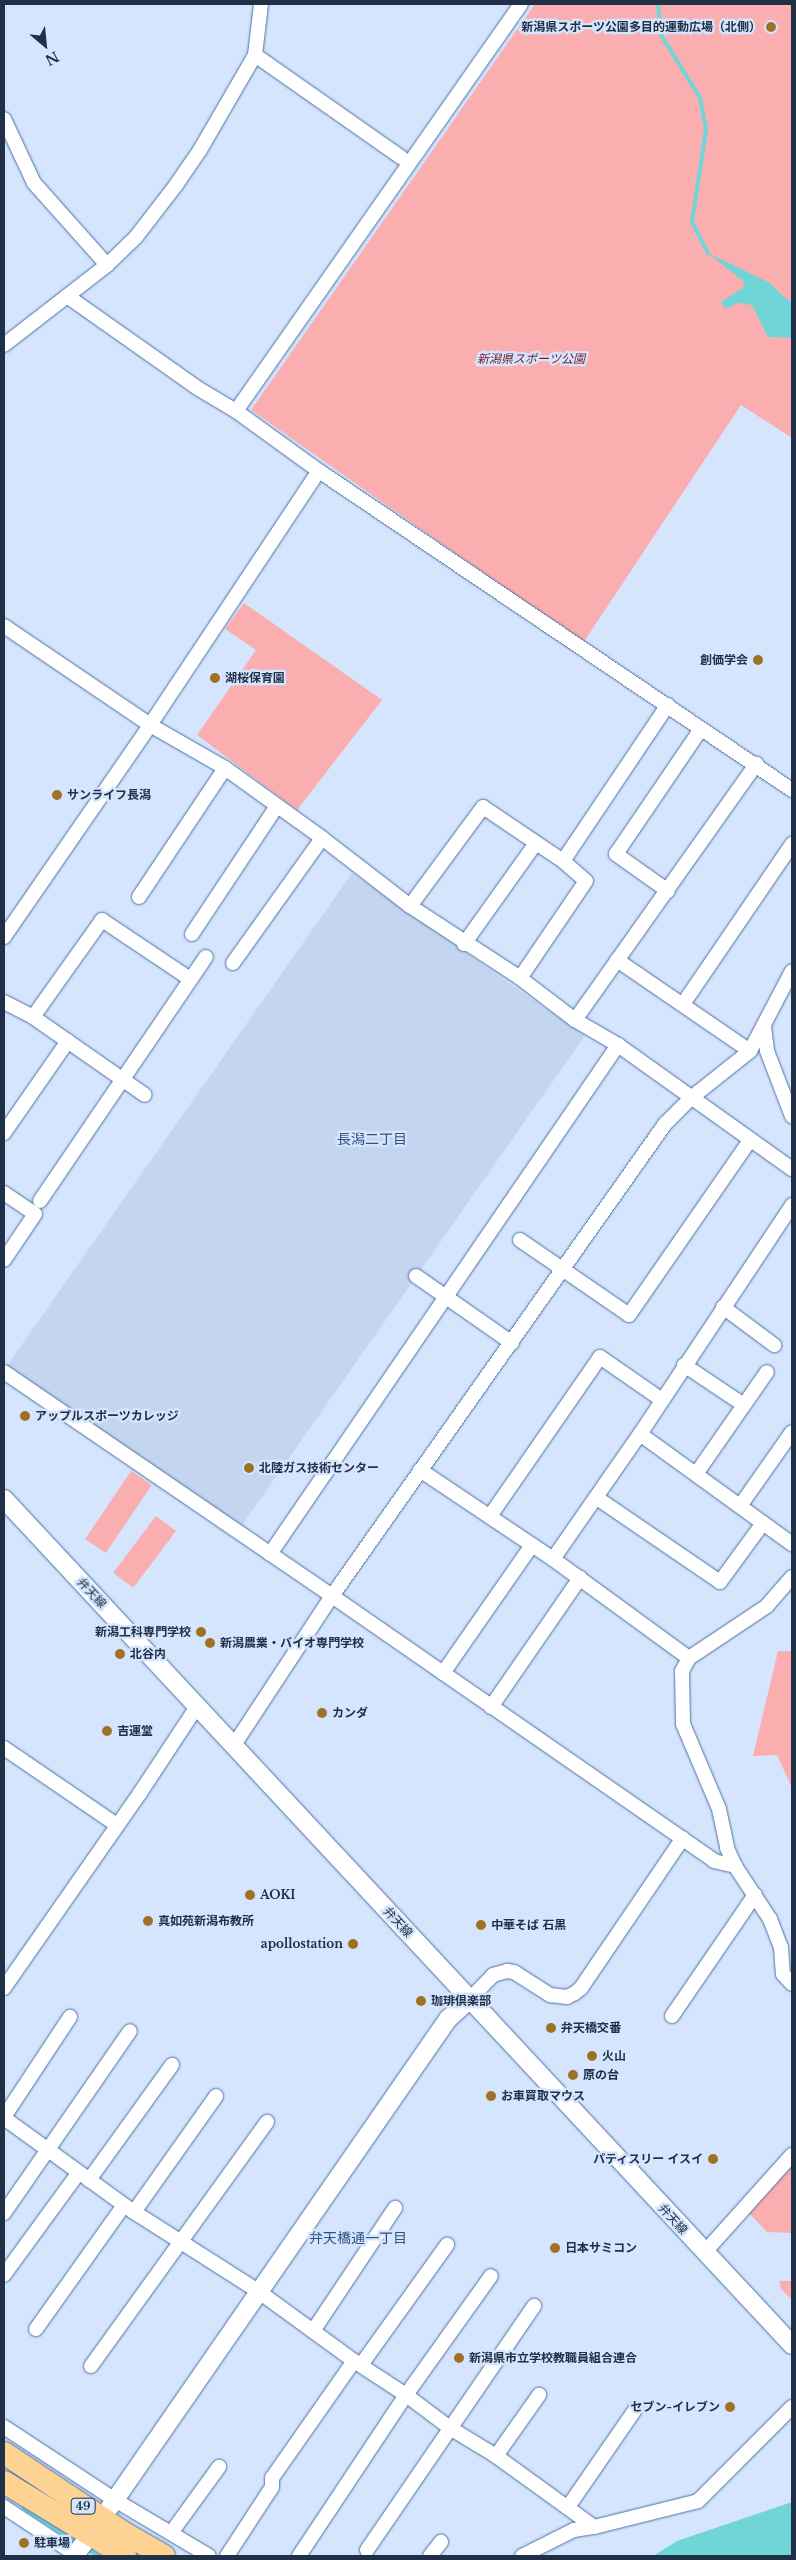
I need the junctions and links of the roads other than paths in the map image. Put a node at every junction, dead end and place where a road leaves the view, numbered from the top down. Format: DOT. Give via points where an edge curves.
graph roads {
  1 [pos="261,4"];
  2 [pos="521,4"];
  3 [pos="255,55"];
  4 [pos="4,119"];
  5 [pos="402,158"];
  6 [pos="107,265"];
  7 [pos="67,296"];
  8 [pos="4,345"];
  9 [pos="236,412"];
  10 [pos="319,470"];
  11 [pos="4,626"];
  12 [pos="668,705"];
  13 [pos="150,725"];
  14 [pos="701,728"];
  15 [pos="756,764"];
  16 [pos="225,768"];
  17 [pos="792,790"];
  18 [pos="277,806"];
  19 [pos="322,838"];
  20 [pos="536,843"];
  21 [pos="792,844"];
  22 [pos="563,861"];
  23 [pos="668,891"];
  24 [pos="139,897"];
  25 [pos="410,906"];
  26 [pos="192,934"];
  27 [pos="4,937"];
  28 [pos="464,944"];
  29 [pos="206,957"];
  30 [pos="617,960"];
  31 [pos="233,963"];
  32 [pos="792,971"];
  33 [pos="520,978"];
  34 [pos="190,979"];
  35 [pos="4,1002"];
  36 [pos="683,1004"];
  37 [pos="33,1017"];
  38 [pos="575,1020"];
  39 [pos="764,1025"];
  40 [pos="68,1041"];
  41 [pos="618,1046"];
  42 [pos="750,1051"];
  43 [pos="122,1078"];
  44 [pos="145,1095"];
  45 [pos="691,1098"];
  46 [pos="792,1116"];
  47 [pos="4,1133"];
  48 [pos="750,1140"];
  49 [pos="792,1169"];
  50 [pos="4,1193"];
  51 [pos="40,1201"];
  52 [pos="792,1205"];
  53 [pos="520,1240"];
  54 [pos="4,1260"];
  55 [pos="563,1270"];
  56 [pos="416,1276"];
  57 [pos="446,1298"];
  58 [pos="723,1307"];
  59 [pos="512,1343"];
  60 [pos="774,1345"];
  61 [pos="684,1365"];
  62 [pos="4,1372"];
  63 [pos="767,1372"];
  64 [pos="662,1400"];
  65 [pos="744,1405"];
  66 [pos="792,1432"];
  67 [pos="640,1434"];
  68 [pos="420,1470"];
  69 [pos="696,1474"];
  70 [pos="597,1498"];
  71 [pos="4,1499"];
  72 [pos="740,1506"];
  73 [pos="490,1516"];
  74 [pos="763,1522"];
  75 [pos="791,1540"];
  76 [pos="532,1544"];
  77 [pos="270,1554"];
  78 [pos="553,1559"];
  79 [pos="792,1577"];
  80 [pos="580,1578"];
  81 [pos="332,1596"];
  82 [pos="689,1658"];
  83 [pos="443,1673"];
  84 [pos="198,1705"];
  85 [pos="491,1707"];
  86 [pos="234,1745"];
  87 [pos="4,1748"];
  88 [pos="117,1825"];
  89 [pos="683,1838"];
  90 [pos="735,1866"];
  91 [pos="755,1895"];
  92 [pos="792,1984"];
  93 [pos="4,1988"];
  94 [pos="470,1999"];
  95 [pos="672,2016"];
  96 [pos="70,2017"];
  97 [pos="130,2031"];
  98 [pos="172,2065"];
  99 [pos="216,2096"];
  100 [pos="4,2118"];
  101 [pos="267,2122"];
  102 [pos="47,2149"];
  103 [pos="792,2155"];
  104 [pos="84,2176"];
  105 [pos="129,2208"];
  106 [pos="395,2208"];
  107 [pos="4,2213"];
  108 [pos="182,2242"];
  109 [pos="447,2244"];
  110 [pos="704,2253"];
  111 [pos="4,2275"];
  112 [pos="491,2276"];
  113 [pos="258,2291"];
  114 [pos="534,2306"];
  115 [pos="36,2329"];
  116 [pos="313,2331"];
  117 [pos="792,2345"];
  118 [pos="357,2363"];
  119 [pos="91,2366"];
  120 [pos="406,2395"];
  121 [pos="534,2398"];
  122 [pos="792,2407"];
  123 [pos="635,2410"];
  124 [pos="4,2427"];
  125 [pos="450,2428"];
  126 [pos="4,2453"];
  127 [pos="496,2456"];
  128 [pos="219,2468"];
  129 [pos="4,2482"];
  130 [pos="112,2504"];
  131 [pos="4,2507"];
  132 [pos="568,2507"];
  133 [pos="594,2528"];
  134 [pos="171,2533"];
  135 [pos="441,2542"];
  136 [pos="367,2550"];
  137 [pos="78,2552"];
  138 [pos="125,2556"];
  139 [pos="164,2556"];
  140 [pos="209,2556"];
  141 [pos="227,2556"];
  142 [pos="299,2556"];
  143 [pos="430,2556"];
  144 [pos="522,2556"];
  1 -- 3 [label="street"];
  2 -- 9 [label="street"];
  3 -- 5 [label="street"];
  3 -- 6 [label="street" via="176,185 136,237"];
  4 -- 6 [label="street" via="34,183"];
  6 -- 7 [label="street"];
  7 -- 8 [label="street"];
  7 -- 9 [label="street"];
  9 -- 10 [label="street"];
  10 -- 12 [label="street"];
  10 -- 13 [label="street"];
  11 -- 13 [label="street"];
  12 -- 14 [label="street"];
  12 -- 22 [label="street"];
  13 -- 16 [label="street"];
  13 -- 27 [label="street"];
  14 -- 15 [label="street"];
  14 -- 23 [label="street" via="616,854"];
  15 -- 17 [label="street"];
  15 -- 23 [label="street"];
  16 -- 18 [label="street"];
  16 -- 24 [label="street"];
  18 -- 19 [label="street"];
  18 -- 26 [label="street"];
  19 -- 25 [label="street"];
  19 -- 31 [label="street"];
  20 -- 22 [label="street"];
  20 -- 25 [label="street" via="483,807"];
  20 -- 28 [label="street"];
  21 -- 36 [label="street"];
  22 -- 33 [label="street" via="586,881"];
  23 -- 30 [label="street"];
  25 -- 28 [label="street"];
  28 -- 33 [label="street"];
  29 -- 34 [label="street"];
  30 -- 36 [label="street"];
  30 -- 38 [label="street"];
  32 -- 39 [label="street"];
  33 -- 38 [label="street"];
  34 -- 37 [label="street" via="102,920"];
  34 -- 43 [label="street"];
  35 -- 37 [label="street"];
  36 -- 42 [label="street"];
  37 -- 40 [label="street"];
  38 -- 41 [label="street"];
  39 -- 42 [label="street"];
  39 -- 46 [label="street" via="767,1051"];
  40 -- 43 [label="street"];
  40 -- 47 [label="street"];
  41 -- 45 [label="street"];
  41 -- 57 [label="street"];
  42 -- 45 [label="street"];
  43 -- 44 [label="street"];
  43 -- 51 [label="street"];
  45 -- 48 [label="street"];
  45 -- 55 [label="street" via="665,1124"];
  48 -- 49 [label="street"];
  48 -- 55 [label="street" via="629,1314"];
  50 -- 54 [label="street" via="35,1214"];
  52 -- 58 [label="street"];
  53 -- 55 [label="street"];
  55 -- 59 [label="street"];
  56 -- 57 [label="street"];
  57 -- 59 [label="street"];
  57 -- 77 [label="street"];
  58 -- 60 [label="street"];
  58 -- 61 [label="street"];
  59 -- 68 [label="street"];
  61 -- 64 [label="street"];
  61 -- 65 [label="street"];
  62 -- 77 [label="street"];
  63 -- 65 [label="street"];
  64 -- 67 [label="street"];
  64 -- 73 [label="street" via="600,1357"];
  65 -- 69 [label="street"];
  66 -- 72 [label="street"];
  67 -- 69 [label="street"];
  67 -- 70 [label="street"];
  68 -- 73 [label="street"];
  68 -- 81 [label="street"];
  69 -- 72 [label="street"];
  70 -- 74 [label="street" via="720,1582"];
  70 -- 78 [label="street"];
  71 -- 84 [label="street, 弁天線"];
  72 -- 74 [label="street"];
  73 -- 76 [label="street"];
  74 -- 75 [label="street"];
  76 -- 78 [label="street"];
  76 -- 83 [label="street"];
  77 -- 81 [label="street"];
  78 -- 80 [label="street"];
  79 -- 82 [label="street" via="767,1606"];
  80 -- 82 [label="street"];
  80 -- 85 [label="street"];
  81 -- 83 [label="street"];
  81 -- 86 [label="street"];
  82 -- 90 [label="street" via="682,1671 683,1724 719,1809 727,1848"];
  83 -- 85 [label="street"];
  84 -- 86 [label="street, 弁天線"];
  84 -- 88 [label="street"];
  85 -- 89 [label="street"];
  86 -- 94 [label="street, 弁天線"];
  87 -- 88 [label="street"];
  88 -- 93 [label="street"];
  89 -- 90 [label="street" via="714,1862"];
  89 -- 94 [label="street" via="575,1993 567,1997 550,1995 514,1972 507,1971 493,1975"];
  90 -- 91 [label="street"];
  91 -- 92 [label="street" via="770,1919 781,1947 783,1974"];
  91 -- 95 [label="street"];
  94 -- 110 [label="street, 弁天線"];
  94 -- 113 [label="street" via="448,2019"];
  96 -- 100 [label="street"];
  97 -- 102 [label="street"];
  98 -- 104 [label="street"];
  99 -- 105 [label="street"];
  100 -- 102 [label="street"];
  101 -- 108 [label="street"];
  102 -- 104 [label="street"];
  102 -- 107 [label="street"];
  103 -- 110 [label="street"];
  104 -- 105 [label="street"];
  104 -- 111 [label="street"];
  105 -- 108 [label="street"];
  105 -- 115 [label="street"];
  106 -- 116 [label="street"];
  108 -- 113 [label="street"];
  108 -- 119 [label="street"];
  109 -- 118 [label="street"];
  110 -- 117 [label="street, 弁天線"];
  112 -- 120 [label="street"];
  113 -- 116 [label="street"];
  113 -- 130 [label="street"];
  114 -- 125 [label="street"];
  116 -- 118 [label="street"];
  118 -- 120 [label="street"];
  118 -- 141 [label="street" via="272,2478 272,2487"];
  120 -- 125 [label="street"];
  120 -- 142 [label="street"];
  121 -- 127 [label="street"];
  122 -- 133 [label="street" via="698,2501"];
  123 -- 132 [label="street"];
  124 -- 130 [label="street"];
  125 -- 127 [label="street"];
  125 -- 136 [label="street"];
  126 -- 139 [label="highway, 49"];
  127 -- 132 [label="street"];
  128 -- 134 [label="street"];
  129 -- 138 [label="highway, 49"];
  130 -- 134 [label="street"];
  131 -- 137 [label="street"];
  132 -- 133 [label="street"];
  133 -- 144 [label="street" via="574,2530"];
  134 -- 140 [label="street"];
  135 -- 143 [label="street"];
}
